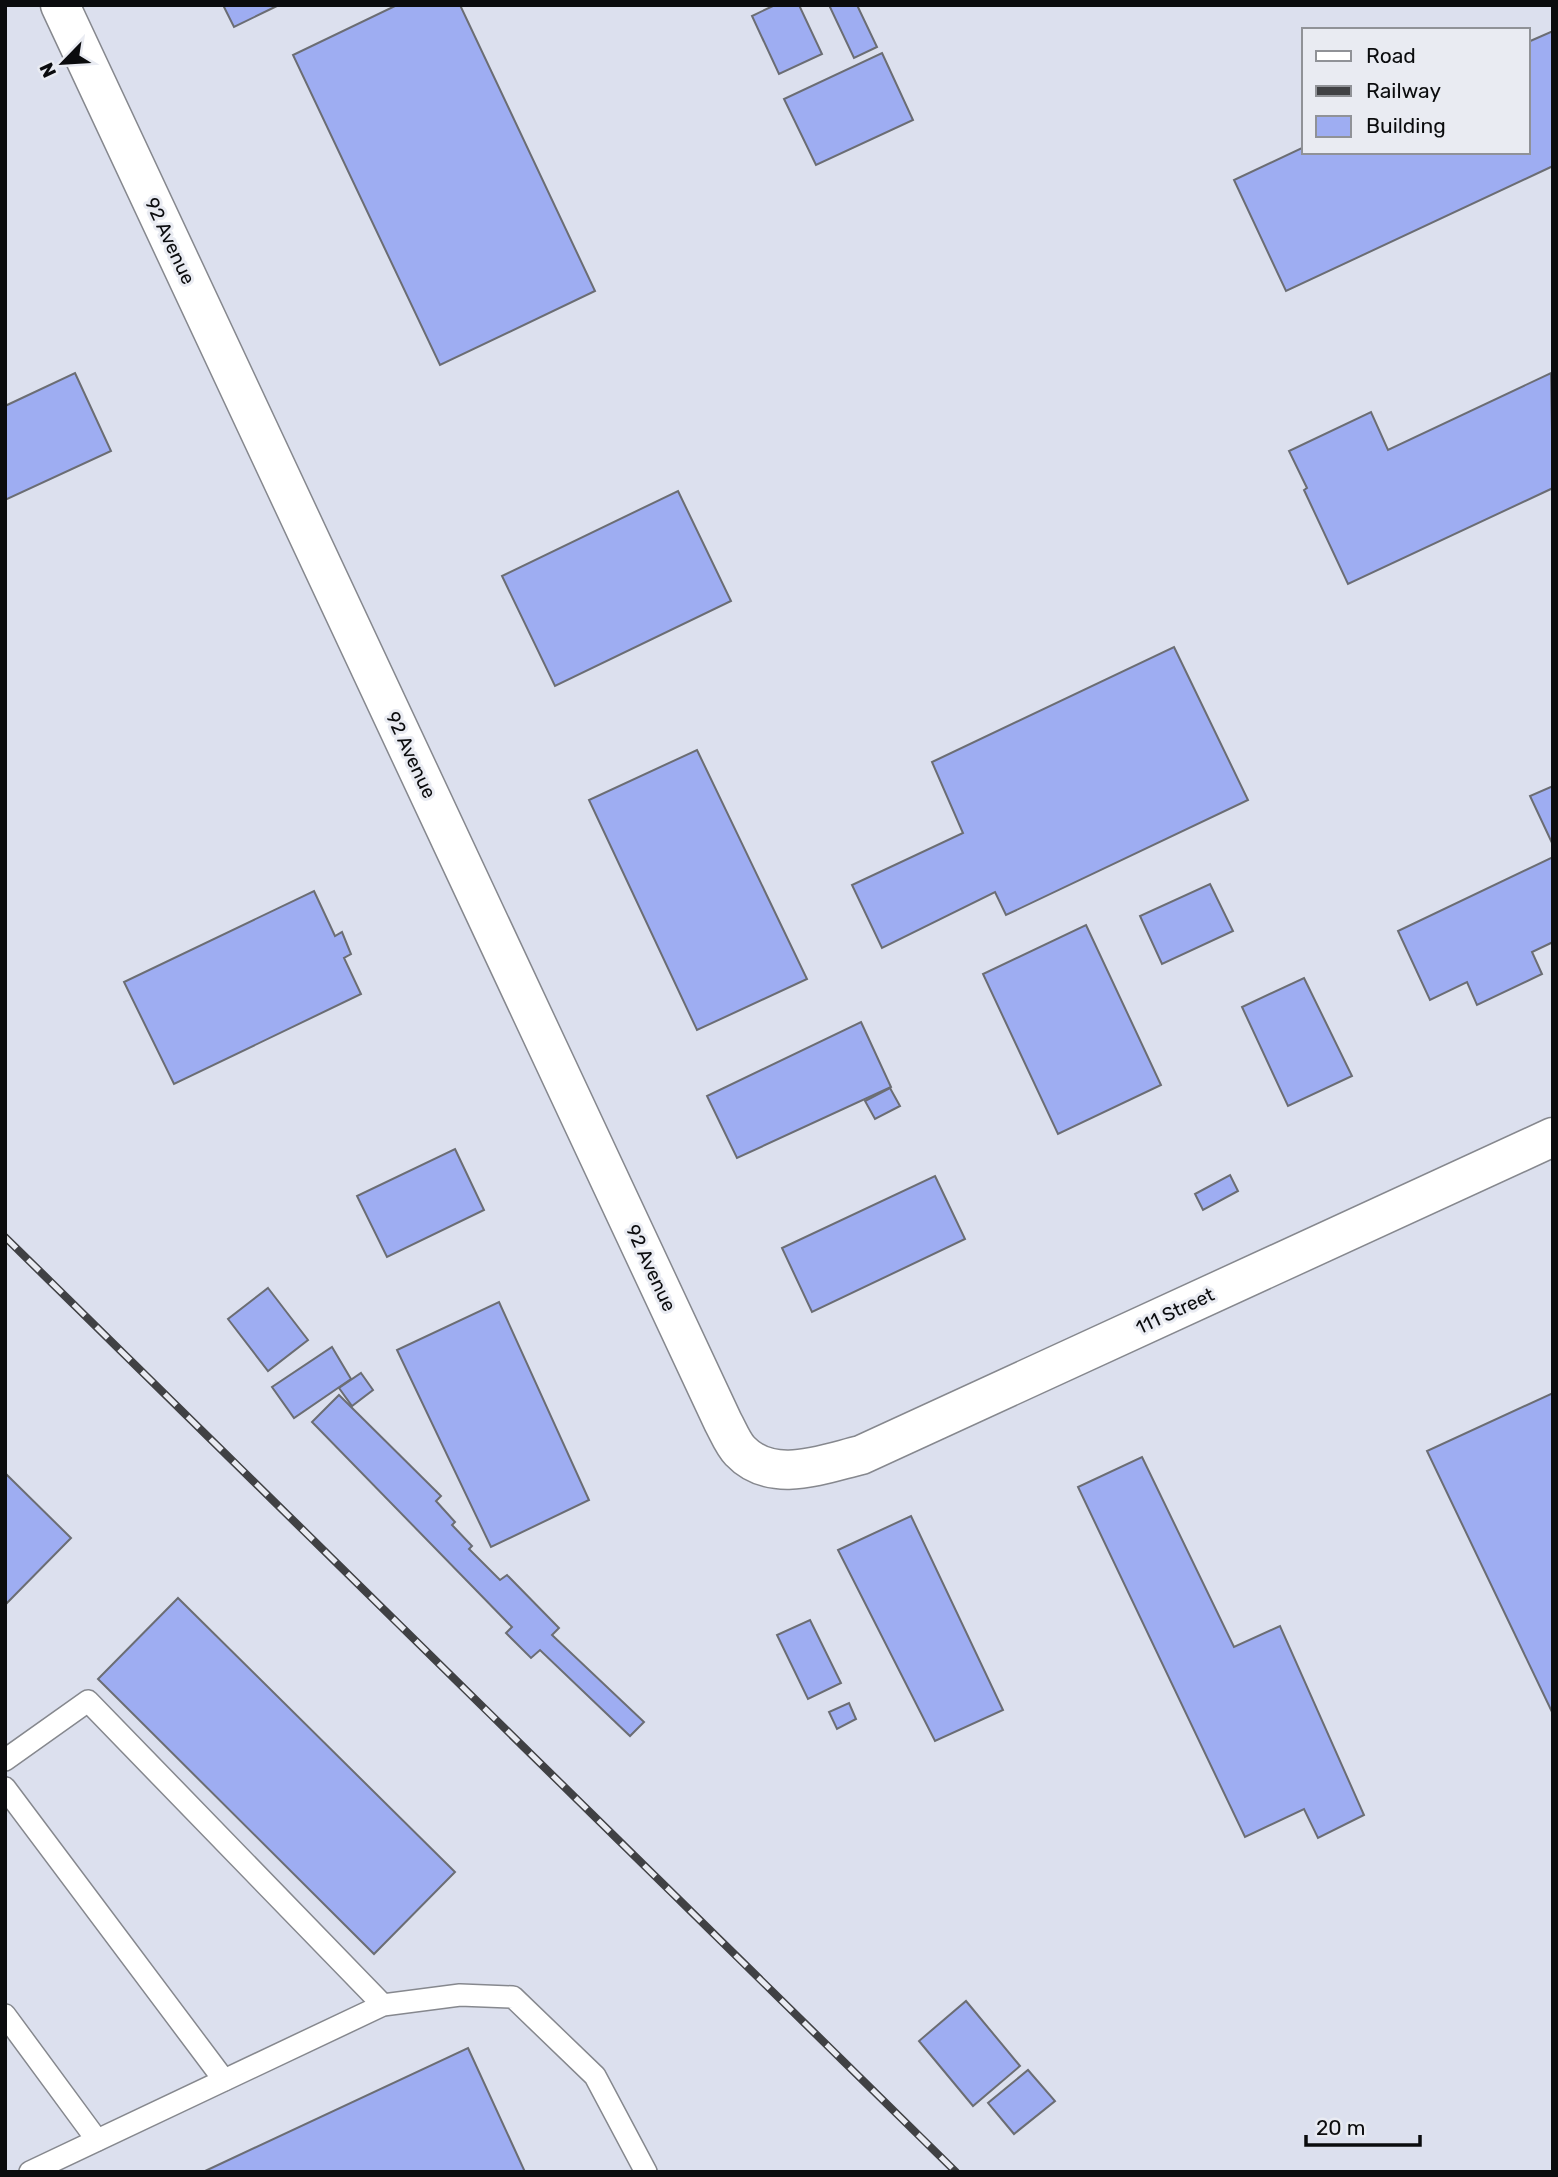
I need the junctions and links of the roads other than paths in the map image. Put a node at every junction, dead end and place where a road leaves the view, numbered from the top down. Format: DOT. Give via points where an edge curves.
graph roads {
  1 [pos="60,5"];
  2 [pos="1553,1137"];
  3 [pos="792,1471"];
  4 [pos="5,1760"];
  5 [pos="5,1788"];
  6 [pos="383,2005"];
  7 [pos="5,2015"];
  8 [pos="224,2080"];
  9 [pos="97,2140"];
  10 [pos="30,2172"];
  11 [pos="646,2172"];
  1 -- 3 [label="street, 92 Avenue" via="723,1422 740,1451 765,1467"];
  2 -- 3 [label="street, 111 Street" via="861,1455"];
  4 -- 6 [label="lane" via="88,1701"];
  5 -- 8 [label="lane"];
  6 -- 8 [label="lane"];
  6 -- 11 [label="lane" via="460,1995 513,1997 595,2076"];
  7 -- 9 [label="lane"];
  8 -- 9 [label="lane"];
  9 -- 10 [label="lane"];
}
